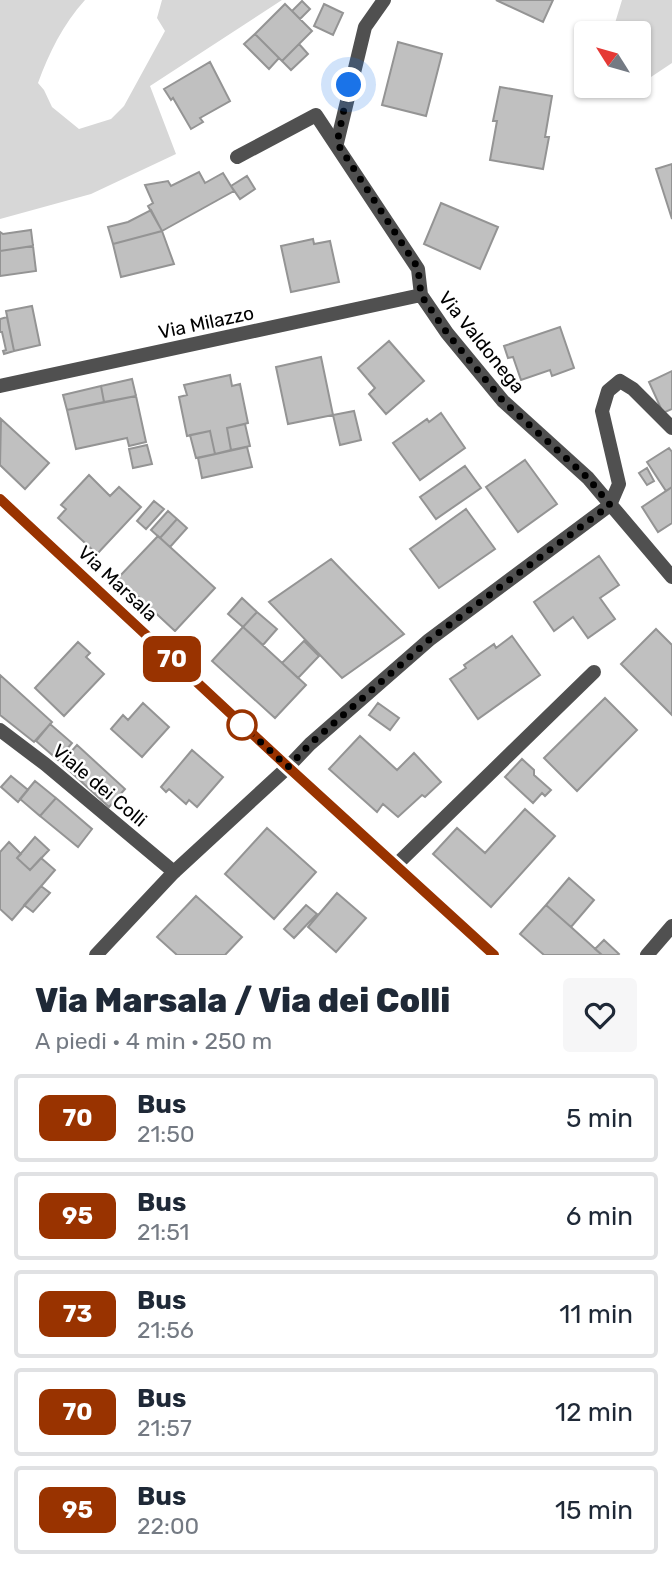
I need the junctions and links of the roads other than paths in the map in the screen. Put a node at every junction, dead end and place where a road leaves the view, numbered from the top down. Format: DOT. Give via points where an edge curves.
graph roads {
  1 [pos="384,0"];
  2 [pos="337,143"];
  3 [pos="237,157"];
  4 [pos="421,295"];
  5 [pos="0,386"];
  6 [pos="672,428"];
  7 [pos="0,499"];
  8 [pos="610,505"];
  9 [pos="672,577"];
  10 [pos="594,672"];
  11 [pos="0,730"];
  12 [pos="288,767"];
  13 [pos="396,865"];
  14 [pos="174,872"];
  15 [pos="672,926"];
  16 [pos="490,954"];
  17 [pos="96,955"];
  18 [pos="647,955"];
  1 -- 2 [label="street" via="365,27"];
  2 -- 3 [label="street, Via Valdonega" via="316,115"];
  2 -- 4 [label="street, Via Valdonega" via="418,268"];
  4 -- 5 [label="street, Via Milazzo"];
  4 -- 8 [label="street, Via Valdonega" via="503,401 588,478"];
  6 -- 8 [label="street" via="634,389 620,381 608,391 601,411 619,484"];
  7 -- 12 [label="street, Via Marsala"];
  8 -- 9 [label="street, Via Valdonega"];
  8 -- 12 [label="street" via="429,640"];
  10 -- 13 [label="street"];
  11 -- 14 [label="street, Viale dei Colli"];
  12 -- 13 [label="street, Via Marsala"];
  12 -- 14 [label="street"];
  13 -- 16 [label="street, Via Marsala"];
  14 -- 17 [label="street"];
  15 -- 18 [label="street"];
}
